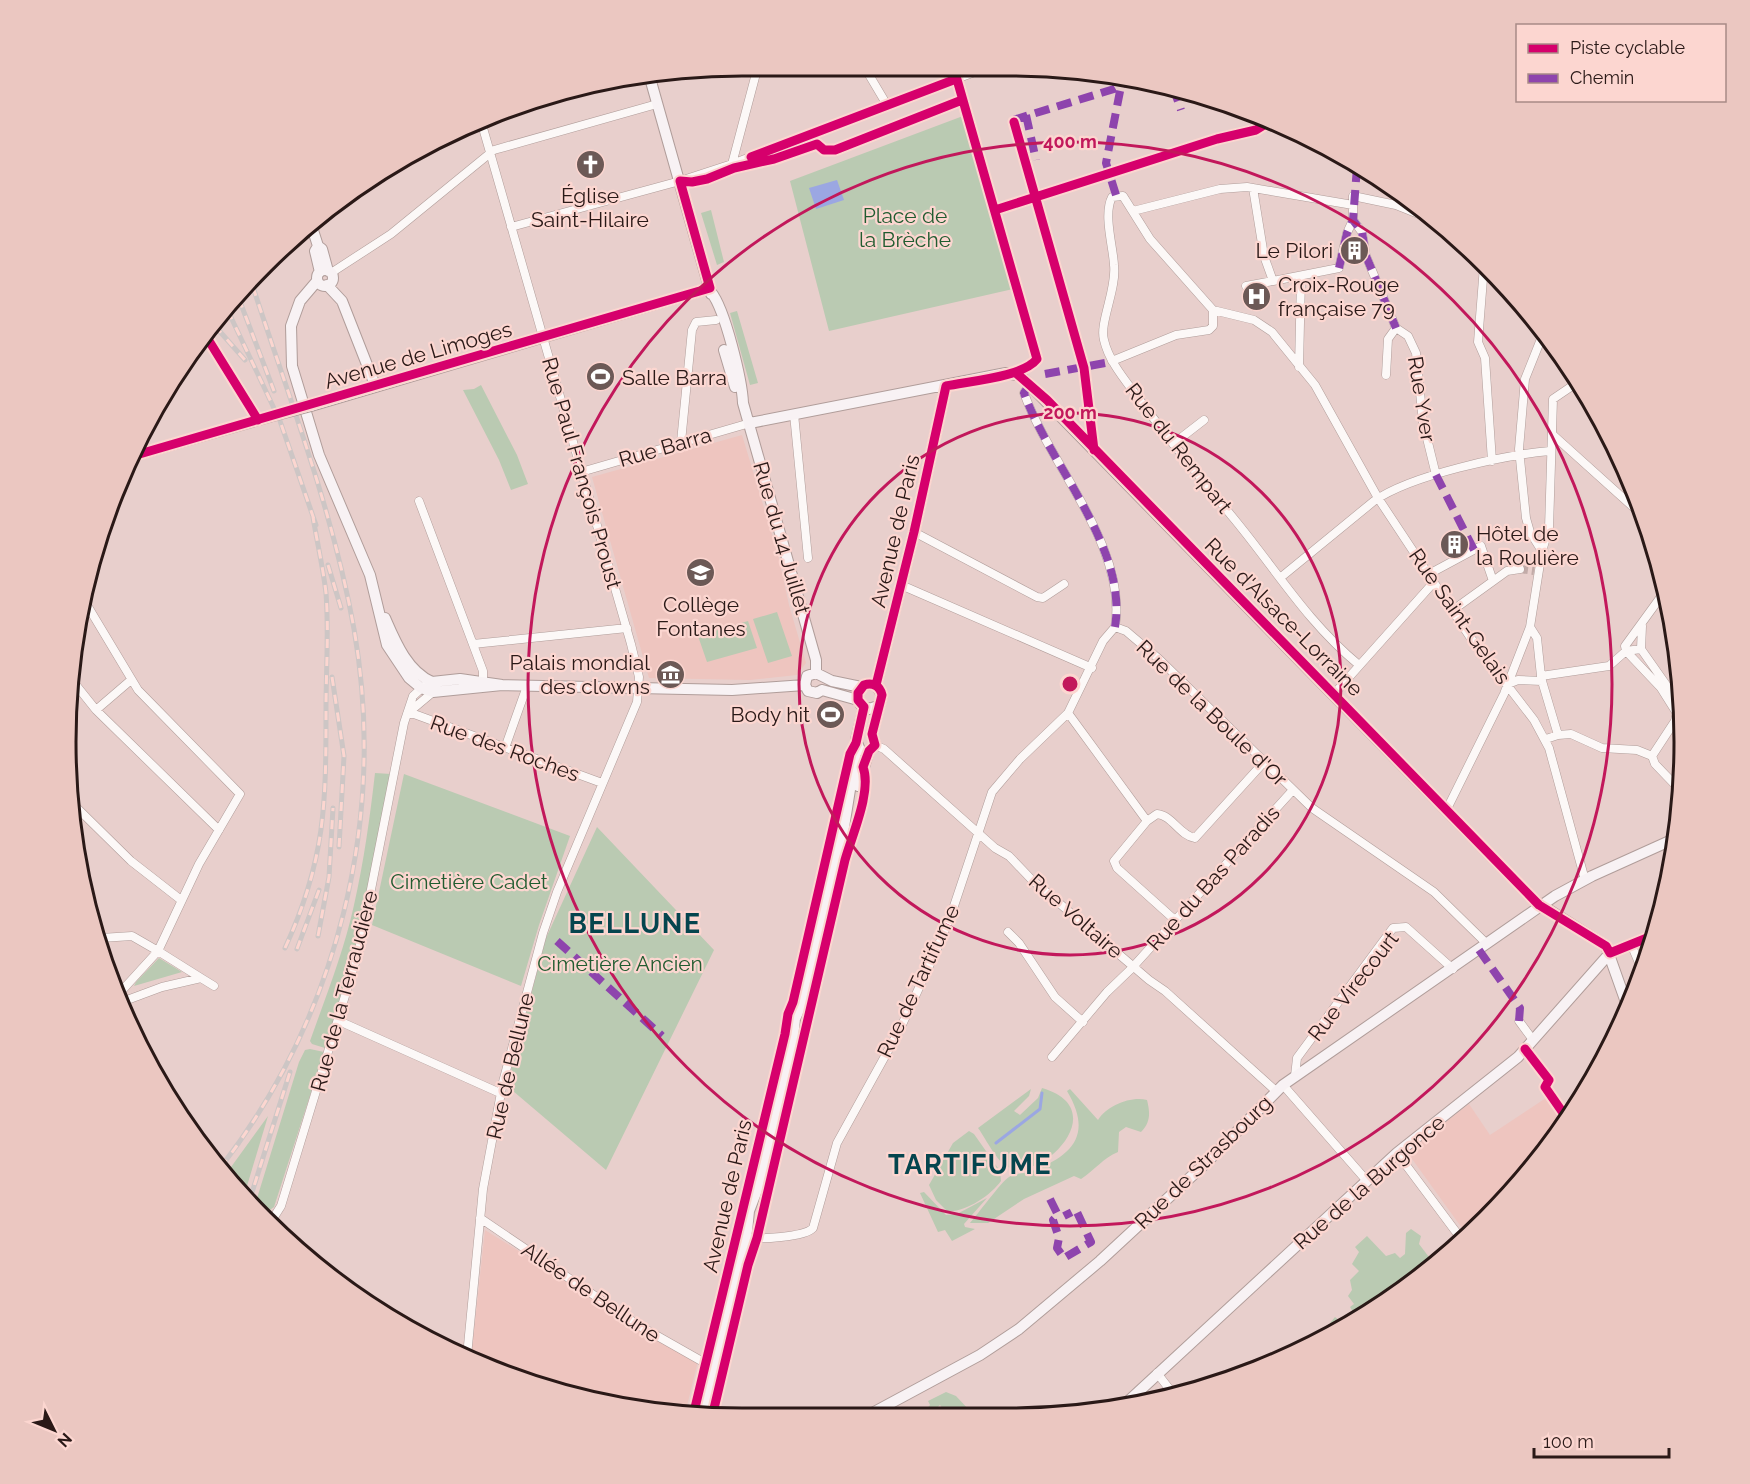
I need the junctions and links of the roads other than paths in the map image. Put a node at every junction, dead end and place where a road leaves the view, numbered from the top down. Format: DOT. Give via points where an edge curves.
graph roads {
  1 [pos="755,76"];
  2 [pos="870,76"];
  3 [pos="955,76"];
  4 [pos="965,76"];
  5 [pos="956,79"];
  6 [pos="651,83"];
  7 [pos="657,104"];
  8 [pos="887,105"];
  9 [pos="483,129"];
  10 [pos="490,152"];
  11 [pos="732,164"];
  12 [pos="680,181"];
  13 [pos="1253,188"];
  14 [pos="1353,200"];
  15 [pos="1403,207"];
  16 [pos="1132,211"];
  17 [pos="1353,220"];
  18 [pos="511,228"];
  19 [pos="314,233"];
  20 [pos="1483,276"];
  21 [pos="325,278"];
  22 [pos="1301,278"];
  23 [pos="1273,281"];
  24 [pos="1246,286"];
  25 [pos="711,290"];
  26 [pos="1213,310"];
  27 [pos="716,320"];
  28 [pos="1396,328"];
  29 [pos="543,337"];
  30 [pos="210,342"];
  31 [pos="1540,342"];
  32 [pos="1112,361"];
  33 [pos="1299,367"];
  34 [pos="1386,375"];
  35 [pos="1030,384"];
  36 [pos="375,386"];
  37 [pos="946,386"];
  38 [pos="1570,387"];
  39 [pos="743,403"];
  40 [pos="794,414"];
  41 [pos="264,419"];
  42 [pos="1204,420"];
  43 [pos="750,423"];
  44 [pos="1552,434"];
  45 [pos="681,442"];
  46 [pos="1173,444"];
  47 [pos="1550,451"];
  48 [pos="143,453"];
  49 [pos="1519,454"];
  50 [pos="1492,461"];
  51 [pos="581,472"];
  52 [pos="1436,475"];
  53 [pos="1378,498"];
  54 [pos="419,501"];
  55 [pos="1628,502"];
  56 [pos="914,532"];
  57 [pos="1542,550"];
  58 [pos="808,558"];
  59 [pos="1520,569"];
  60 [pos="1429,574"];
  61 [pos="1280,578"];
  62 [pos="1493,580"];
  63 [pos="1434,582"];
  64 [pos="1064,584"];
  65 [pos="901,585"];
  66 [pos="1658,601"];
  67 [pos="380,609"];
  68 [pos="90,610"];
  69 [pos="1452,610"];
  70 [pos="1642,624"];
  71 [pos="1115,627"];
  72 [pos="1530,627"];
  73 [pos="627,628"];
  74 [pos="473,644"];
  75 [pos="1641,649"];
  76 [pos="1626,651"];
  77 [pos="1359,665"];
  78 [pos="1092,668"];
  79 [pos="820,675"];
  80 [pos="1542,679"];
  81 [pos="131,680"];
  82 [pos="483,681"];
  83 [pos="1508,684"];
  84 [pos="502,685"];
  85 [pos="805,685"];
  86 [pos="876,685"];
  87 [pos="527,686"];
  88 [pos="433,687"];
  89 [pos="861,687"];
  90 [pos="421,688"];
  91 [pos="639,688"];
  92 [pos="79,689"];
  93 [pos="822,690"];
  94 [pos="1671,690"];
  95 [pos="1334,694"];
  96 [pos="861,704"];
  97 [pos="878,706"];
  98 [pos="1672,707"];
  99 [pos="96,710"];
  100 [pos="1068,713"];
  101 [pos="407,714"];
  102 [pos="1673,721"];
  103 [pos="1557,735"];
  104 [pos="1546,740"];
  105 [pos="856,742"];
  106 [pos="872,743"];
  107 [pos="505,748"];
  108 [pos="1652,756"];
  109 [pos="1264,762"];
  110 [pos="863,767"];
  111 [pos="1672,782"];
  112 [pos="602,783"];
  113 [pos="1292,790"];
  114 [pos="1447,809"];
  115 [pos="80,811"];
  116 [pos="1147,821"];
  117 [pos="839,828"];
  118 [pos="219,830"];
  119 [pos="978,831"];
  120 [pos="1666,843"];
  121 [pos="1585,880"];
  122 [pos="1524,888"];
  123 [pos="823,895"];
  124 [pos="1555,896"];
  125 [pos="181,900"];
  126 [pos="1542,907"];
  127 [pos="1176,921"];
  128 [pos="1008,932"];
  129 [pos="106,938"];
  130 [pos="1643,939"];
  131 [pos="1487,944"];
  132 [pos="1631,944"];
  133 [pos="158,951"];
  134 [pos="1610,953"];
  135 [pos="1637,958"];
  136 [pos="1134,966"];
  137 [pos="1453,969"];
  138 [pos="201,978"];
  139 [pos="214,986"];
  140 [pos="124,988"];
  141 [pos="1624,995"];
  142 [pos="128,999"];
  143 [pos="339,1021"];
  144 [pos="1519,1021"];
  145 [pos="1083,1022"];
  146 [pos="1533,1040"];
  147 [pos="792,1041"];
  148 [pos="781,1051"];
  149 [pos="1052,1057"];
  150 [pos="1295,1076"];
  151 [pos="1280,1088"];
  152 [pos="500,1092"];
  153 [pos="1397,1153"];
  154 [pos="1367,1181"];
  155 [pos="275,1216"];
  156 [pos="480,1218"];
  157 [pos="1457,1233"];
  158 [pos="746,1234"];
  159 [pos="757,1238"];
  160 [pos="721,1336"];
  161 [pos="467,1348"];
  162 [pos="709,1349"];
  163 [pos="705,1363"];
  164 [pos="1157,1373"];
  165 [pos="1168,1388"];
  166 [pos="1134,1396"];
  167 [pos="695,1406"];
  168 [pos="705,1406"];
  169 [pos="714,1407"];
  170 [pos="882,1408"];
  1 -- 11 [label="street"];
  2 -- 8 [label="street"];
  3 -- 5 [label="street"];
  4 -- 5 [label="street"];
  5 -- 8 [label="street"];
  6 -- 7 [label="main road, Rue du 14 Juillet"];
  7 -- 10 [label="street"];
  7 -- 12 [label="main road, Rue du 14 Juillet"];
  8 -- 11 [label="street"];
  9 -- 10 [label="street, Rue Paul François Proust"];
  10 -- 18 [label="street, Rue Paul François Proust"];
  10 -- 21 [label="street" via="391,234"];
  11 -- 12 [label="street"];
  12 -- 18 [label="street"];
  12 -- 25 [label="main road, Rue du 14 Juillet"];
  13 -- 14 [label="street"];
  13 -- 16 [label="street" via="1220,189"];
  13 -- 23 [label="street" via="1264,256"];
  14 -- 15 [label="street"];
  14 -- 17 [label="street, Rue Yver"];
  16 -- 26 [label="street" via="1150,239"];
  16 -- 32 [label="street, Rue du Rempart" via="1124,196 1116,195 1109,203 1115,278 1102,332"];
  17 -- 22 [label="street" via="1340,268"];
  17 -- 28 [label="street, Rue Yver" via="1362,232 1366,256"];
  18 -- 29 [label="street, Rue Paul François Proust"];
  19 -- 21 [label="main road" via="322,249"];
  20 -- 50 [label="street" via="1478,342 1485,358"];
  21 -- 36 [label="main road" via="342,301"];
  21 -- 67 [label="main road" via="298,307 291,326 292,366 319,455 359,545"];
  22 -- 23 [label="street"];
  22 -- 33 [label="street"];
  23 -- 24 [label="street"];
  25 -- 27 [label="main road, Rue du 14 Juillet"];
  25 -- 29 [label="main road, Avenue de Limoges"];
  25 -- 39 [label="main road, Rue du 14 Juillet" via="722,317"];
  26 -- 32 [label="street" via="1213,327 1209,330 1176,335"];
  26 -- 33 [label="street, Rue Saint-Gelais" via="1254,320 1272,332"];
  27 -- 39 [label="main road, Rue du 14 Juillet" via="736,392"];
  27 -- 45 [label="street" via="696,322 692,330"];
  28 -- 34 [label="street" via="1388,339"];
  28 -- 52 [label="street, Rue Yver" via="1408,336 1416,353 1423,422"];
  29 -- 36 [label="main road, Avenue de Limoges"];
  29 -- 51 [label="street, Rue Paul François Proust"];
  30 -- 41 [label="street"];
  31 -- 49 [label="street" via="1525,379"];
  32 -- 46 [label="street, Rue du Rempart"];
  33 -- 53 [label="street, Rue Saint-Gelais" via="1325,400"];
  35 -- 37 [label="main road, Rue d'Alsace-Lorraine" via="1016,373"];
  35 -- 71 [label="street, Rue de la Boule d'Or" via="1024,393 1037,425 1105,550 1115,588"];
  35 -- 95 [label="main road, Rue d'Alsace-Lorraine"];
  36 -- 41 [label="main road, Avenue de Limoges, bridge"];
  37 -- 40 [label="main road"];
  37 -- 56 [label="main road, Avenue de Paris"];
  38 -- 44 [label="street" via="1553,399"];
  39 -- 43 [label="main road, Rue du 14 Juillet"];
  40 -- 43 [label="main road"];
  40 -- 58 [label="street"];
  41 -- 48 [label="main road, Avenue de Limoges"];
  42 -- 46 [label="street"];
  43 -- 45 [label="street, Rue Barra"];
  43 -- 79 [label="main road, Rue du 14 Juillet"];
  44 -- 47 [label="street"];
  44 -- 55 [label="street"];
  45 -- 51 [label="street, Rue Barra"];
  46 -- 61 [label="street, Rue du Rempart"];
  47 -- 49 [label="street"];
  47 -- 57 [label="street" via="1549,528"];
  49 -- 50 [label="street"];
  49 -- 57 [label="street" via="1526,518"];
  50 -- 52 [label="street"];
  51 -- 73 [label="street, Rue Paul François Proust"];
  52 -- 53 [label="street"];
  53 -- 60 [label="street, Rue Saint-Gelais"];
  53 -- 61 [label="street"];
  54 -- 74 [label="street"];
  56 -- 64 [label="street" via="1037,597 1043,598"];
  56 -- 65 [label="main road, Avenue de Paris"];
  57 -- 72 [label="street"];
  59 -- 62 [label="street" via="1512,569"];
  60 -- 62 [label="street" via="1480,546"];
  60 -- 63 [label="street, Rue Saint-Gelais"];
  61 -- 77 [label="street, Rue du Rempart" via="1316,626"];
  62 -- 69 [label="street"];
  63 -- 69 [label="street, Rue Saint-Gelais"];
  63 -- 77 [label="street"];
  65 -- 78 [label="street"];
  65 -- 86 [label="main road, Avenue de Paris"];
  66 -- 70 [label="street"];
  67 -- 88 [label="main road" via="413,669"];
  67 -- 90 [label="main road" via="387,645 405,673"];
  68 -- 81 [label="street"];
  69 -- 83 [label="street, Rue Saint-Gelais"];
  70 -- 75 [label="street"];
  70 -- 76 [label="street" via="1627,641"];
  71 -- 78 [label="street, Rue de Tartifume" via="1106,636"];
  71 -- 109 [label="street, Rue de la Boule d'Or" via="1145,647"];
  72 -- 80 [label="street" via="1537,638"];
  72 -- 83 [label="street"];
  73 -- 74 [label="street"];
  73 -- 91 [label="street, Rue Paul François Proust"];
  74 -- 82 [label="street"];
  75 -- 76 [label="street"];
  75 -- 94 [label="street"];
  76 -- 80 [label="street" via="1609,666"];
  76 -- 98 [label="street" via="1661,688"];
  77 -- 95 [label="street"];
  78 -- 100 [label="street, Rue de Tartifume"];
  79 -- 85 [label="main road" via="807,676"];
  79 -- 89 [label="main road"];
  79 -- 93 [label="main road" via="825,685"];
  80 -- 83 [label="street"];
  80 -- 103 [label="street"];
  81 -- 99 [label="street"];
  81 -- 118 [label="street" via="240,791"];
  82 -- 84 [label="main road"];
  82 -- 88 [label="main road" via="460,679"];
  83 -- 104 [label="street, Rue Saint-Gelais"];
  83 -- 114 [label="street"];
  84 -- 87 [label="main road"];
  84 -- 88 [label="main road"];
  85 -- 91 [label="main road" via="732,690"];
  85 -- 93 [label="main road" via="810,692"];
  86 -- 89 [label="main road"];
  86 -- 97 [label="main road" via="882,694"];
  87 -- 91 [label="main road"];
  87 -- 107 [label="street"];
  88 -- 90 [label="main road"];
  88 -- 101 [label="street"];
  89 -- 96 [label="main road"];
  90 -- 101 [label="street, Rue de la Terraudière" via="413,696"];
  91 -- 112 [label="street, Rue de Bellune" via="637,702"];
  92 -- 99 [label="street"];
  93 -- 96 [label="main road"];
  95 -- 114 [label="main road, Rue d'Alsace-Lorraine"];
  96 -- 97 [label="main road" via="869,709"];
  96 -- 105 [label="main road, Avenue de Paris"];
  97 -- 106 [label="main road, Avenue de Paris"];
  99 -- 118 [label="street"];
  100 -- 116 [label="street"];
  100 -- 119 [label="street, Rue de Tartifume" via="997,785"];
  101 -- 107 [label="street, Rue des Roches"];
  101 -- 143 [label="street, Rue de la Terraudière" via="359,950"];
  102 -- 108 [label="street"];
  103 -- 104 [label="street"];
  103 -- 108 [label="street" via="1571,734 1602,748 1637,750"];
  104 -- 121 [label="street, Rue Saint-Gelais"];
  105 -- 106 [label="main road" via="860,750"];
  105 -- 106 [label="main road" via="864,732"];
  105 -- 117 [label="main road, Avenue de Paris"];
  106 -- 110 [label="main road, Avenue de Paris"];
  106 -- 119 [label="street, Rue Voltaire" via="884,749"];
  107 -- 112 [label="street, Rue des Roches"];
  108 -- 111 [label="street"];
  109 -- 113 [label="street, Rue de la Boule d'Or"];
  109 -- 116 [label="street" via="1195,838 1163,814"];
  110 -- 117 [label="main road, Avenue de Paris" via="853,806"];
  110 -- 159 [label="street, Avenue de Paris" via="866,776 862,800"];
  112 -- 152 [label="street, Rue de Bellune" via="556,892"];
  113 -- 127 [label="street, Rue du Bas Paradis"];
  113 -- 131 [label="street, Rue de la Boule d'Or" via="1342,830 1434,892"];
  114 -- 122 [label="main road, Rue d'Alsace-Lorraine"];
  115 -- 125 [label="street" via="131,861"];
  116 -- 127 [label="street" via="1116,857 1114,865"];
  117 -- 123 [label="street, Avenue de Paris"];
  117 -- 123 [label="main road, Avenue de Paris" via="839,845"];
  118 -- 125 [label="street"];
  119 -- 136 [label="street, Rue Voltaire"];
  119 -- 159 [label="street, Rue de Tartifume" via="936,951 900,1029 837,1143 813,1228 805,1233"];
  120 -- 121 [label="main road, Rue de Strasbourg"];
  121 -- 124 [label="main road, Rue de Strasbourg"];
  122 -- 124 [label="main road"];
  122 -- 126 [label="main road, Rue d'Alsace-Lorraine"];
  123 -- 147 [label="main road, Avenue de Paris"];
  123 -- 148 [label="street, Avenue de Paris"];
  124 -- 126 [label="main road, Rue de Strasbourg"];
  125 -- 133 [label="street"];
  126 -- 131 [label="main road, Rue de Strasbourg"];
  126 -- 134 [label="main road, Rue d'Alsace-Lorraine" via="1606,946"];
  127 -- 136 [label="street, Rue du Bas Paradis"];
  128 -- 145 [label="street" via="1055,996"];
  129 -- 133 [label="street" via="132,936"];
  130 -- 132 [label="street"];
  131 -- 137 [label="main road, Rue de Strasbourg"];
  132 -- 134 [label="street"];
  132 -- 135 [label="street"];
  133 -- 138 [label="street"];
  133 -- 140 [label="street"];
  134 -- 141 [label="main road"];
  134 -- 146 [label="main road, Rue de la Burgonce"];
  136 -- 145 [label="street, Rue du Bas Paradis"];
  136 -- 151 [label="street, Rue Voltaire"];
  137 -- 150 [label="main road, Rue de Strasbourg"];
  137 -- 150 [label="street, Rue Virecourt" via="1406,927 1393,928 1297,1058"];
  138 -- 139 [label="street"];
  138 -- 142 [label="street"];
  143 -- 152 [label="street"];
  143 -- 155 [label="street, Rue de la Terraudière"];
  144 -- 146 [label="street"];
  145 -- 149 [label="street, Rue du Bas Paradis"];
  146 -- 153 [label="main road, Rue de la Burgonce" via="1508,1066"];
  147 -- 148 [label="street"];
  147 -- 158 [label="main road, Avenue de Paris" via="757,1190 748,1211"];
  148 -- 162 [label="street, Avenue de Paris"];
  150 -- 151 [label="main road, Rue de Strasbourg"];
  151 -- 154 [label="street, Rue Voltaire"];
  151 -- 170 [label="main road, Rue de Strasbourg" via="1100,1261 1019,1329 980,1355"];
  152 -- 156 [label="street, Rue de Bellune"];
  153 -- 154 [label="main road, Rue de la Burgonce"];
  153 -- 157 [label="street"];
  154 -- 164 [label="main road, Rue de la Burgonce"];
  156 -- 161 [label="street, Rue de Bellune"];
  156 -- 163 [label="street, Allée de Bellune" via="674,1347"];
  158 -- 159 [label="street, Rue de Tartifume"];
  158 -- 160 [label="main road, Avenue de Paris"];
  159 -- 169 [label="street, Avenue de Paris"];
  160 -- 162 [label="street, Avenue de Paris"];
  160 -- 168 [label="main road, Avenue de Paris"];
  162 -- 163 [label="street, Avenue de Paris"];
  163 -- 167 [label="street, Avenue de Paris"];
  164 -- 165 [label="street"];
  164 -- 166 [label="main road, Rue de la Burgonce"];
}
